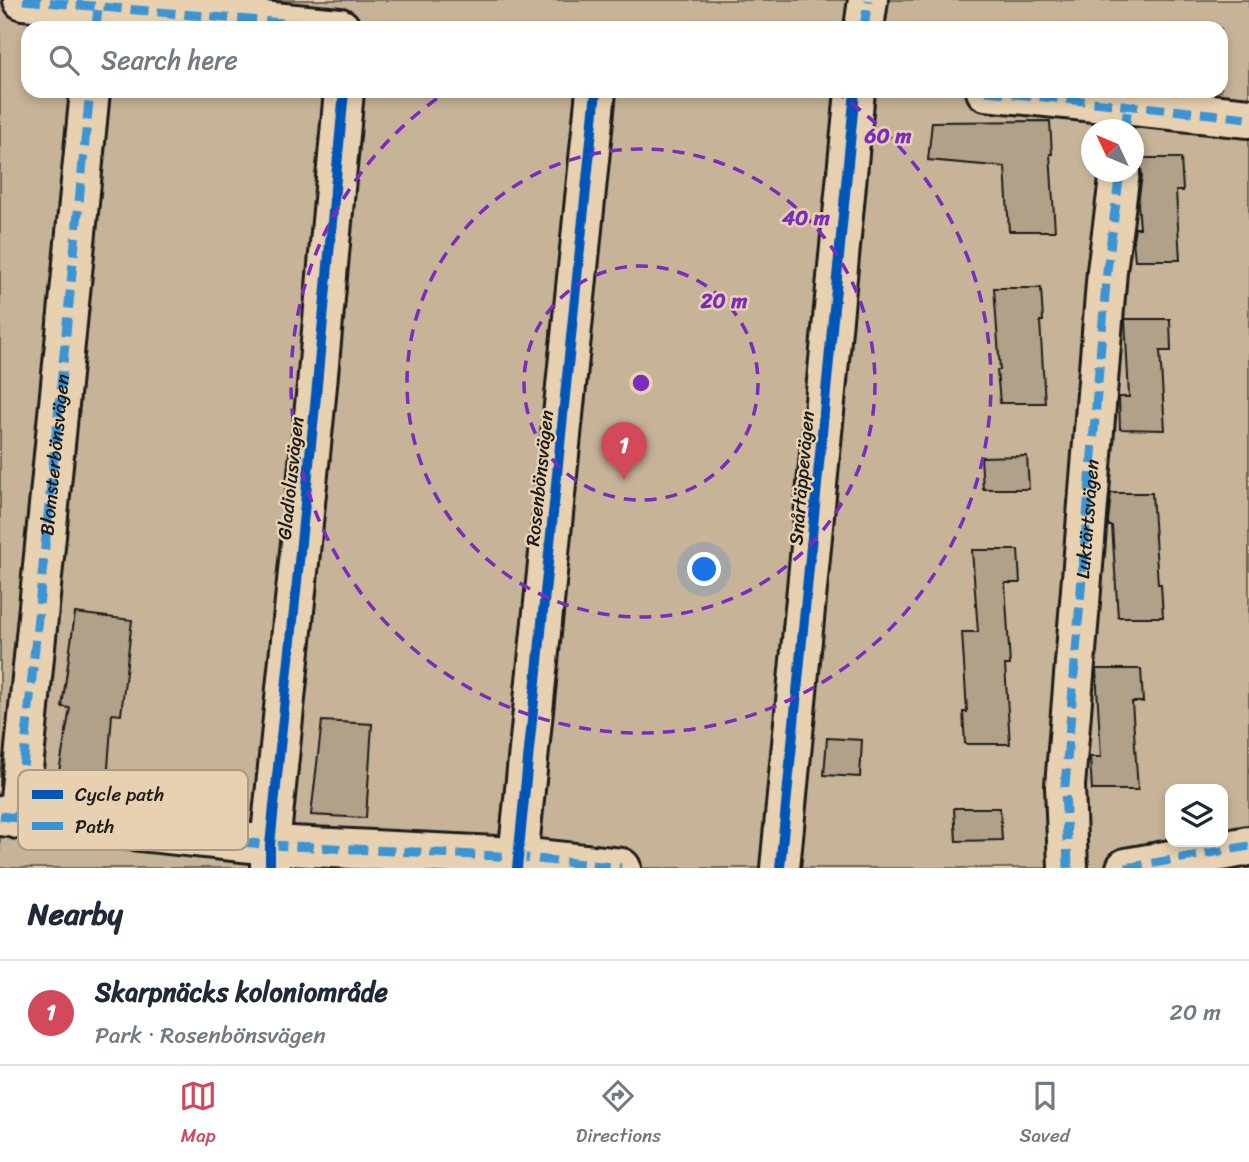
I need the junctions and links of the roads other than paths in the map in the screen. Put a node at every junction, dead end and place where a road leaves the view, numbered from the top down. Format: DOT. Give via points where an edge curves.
graph roads {
  1 [pos="23,0"];
  2 [pos="868,0"];
  3 [pos="97,17"];
  4 [pos="185,21"];
  5 [pos="865,21"];
  6 [pos="89,98"];
  7 [pos="343,98"];
  8 [pos="595,98"];
  9 [pos="854,98"];
  10 [pos="1024,98"];
  11 [pos="1126,117"];
  12 [pos="1249,118"];
  13 [pos="1119,182"];
  14 [pos="9,818"];
  15 [pos="1249,846"];
  16 [pos="223,850"];
  17 [pos="270,857"];
  18 [pos="517,863"];
  19 [pos="621,868"];
  20 [pos="780,868"];
  21 [pos="1068,868"];
  22 [pos="1126,868"];
  1 -- 3 [label="street"];
  2 -- 5 [label="street"];
  3 -- 4 [label="street"];
  6 -- 14 [label="street, Blomsterbönsvägen"];
  7 -- 17 [label="street, Gladiolusvägen"];
  8 -- 18 [label="street, Rosenbönsvägen"];
  9 -- 20 [label="street, Snårtäppevägen"];
  10 -- 11 [label="street"];
  11 -- 12 [label="street"];
  13 -- 21 [label="street, Luktärtsvägen" via="1107,271 1065,786"];
  15 -- 22 [label="street"];
  16 -- 17 [label="street"];
  17 -- 18 [label="street"];
  18 -- 19 [label="street"];
}
